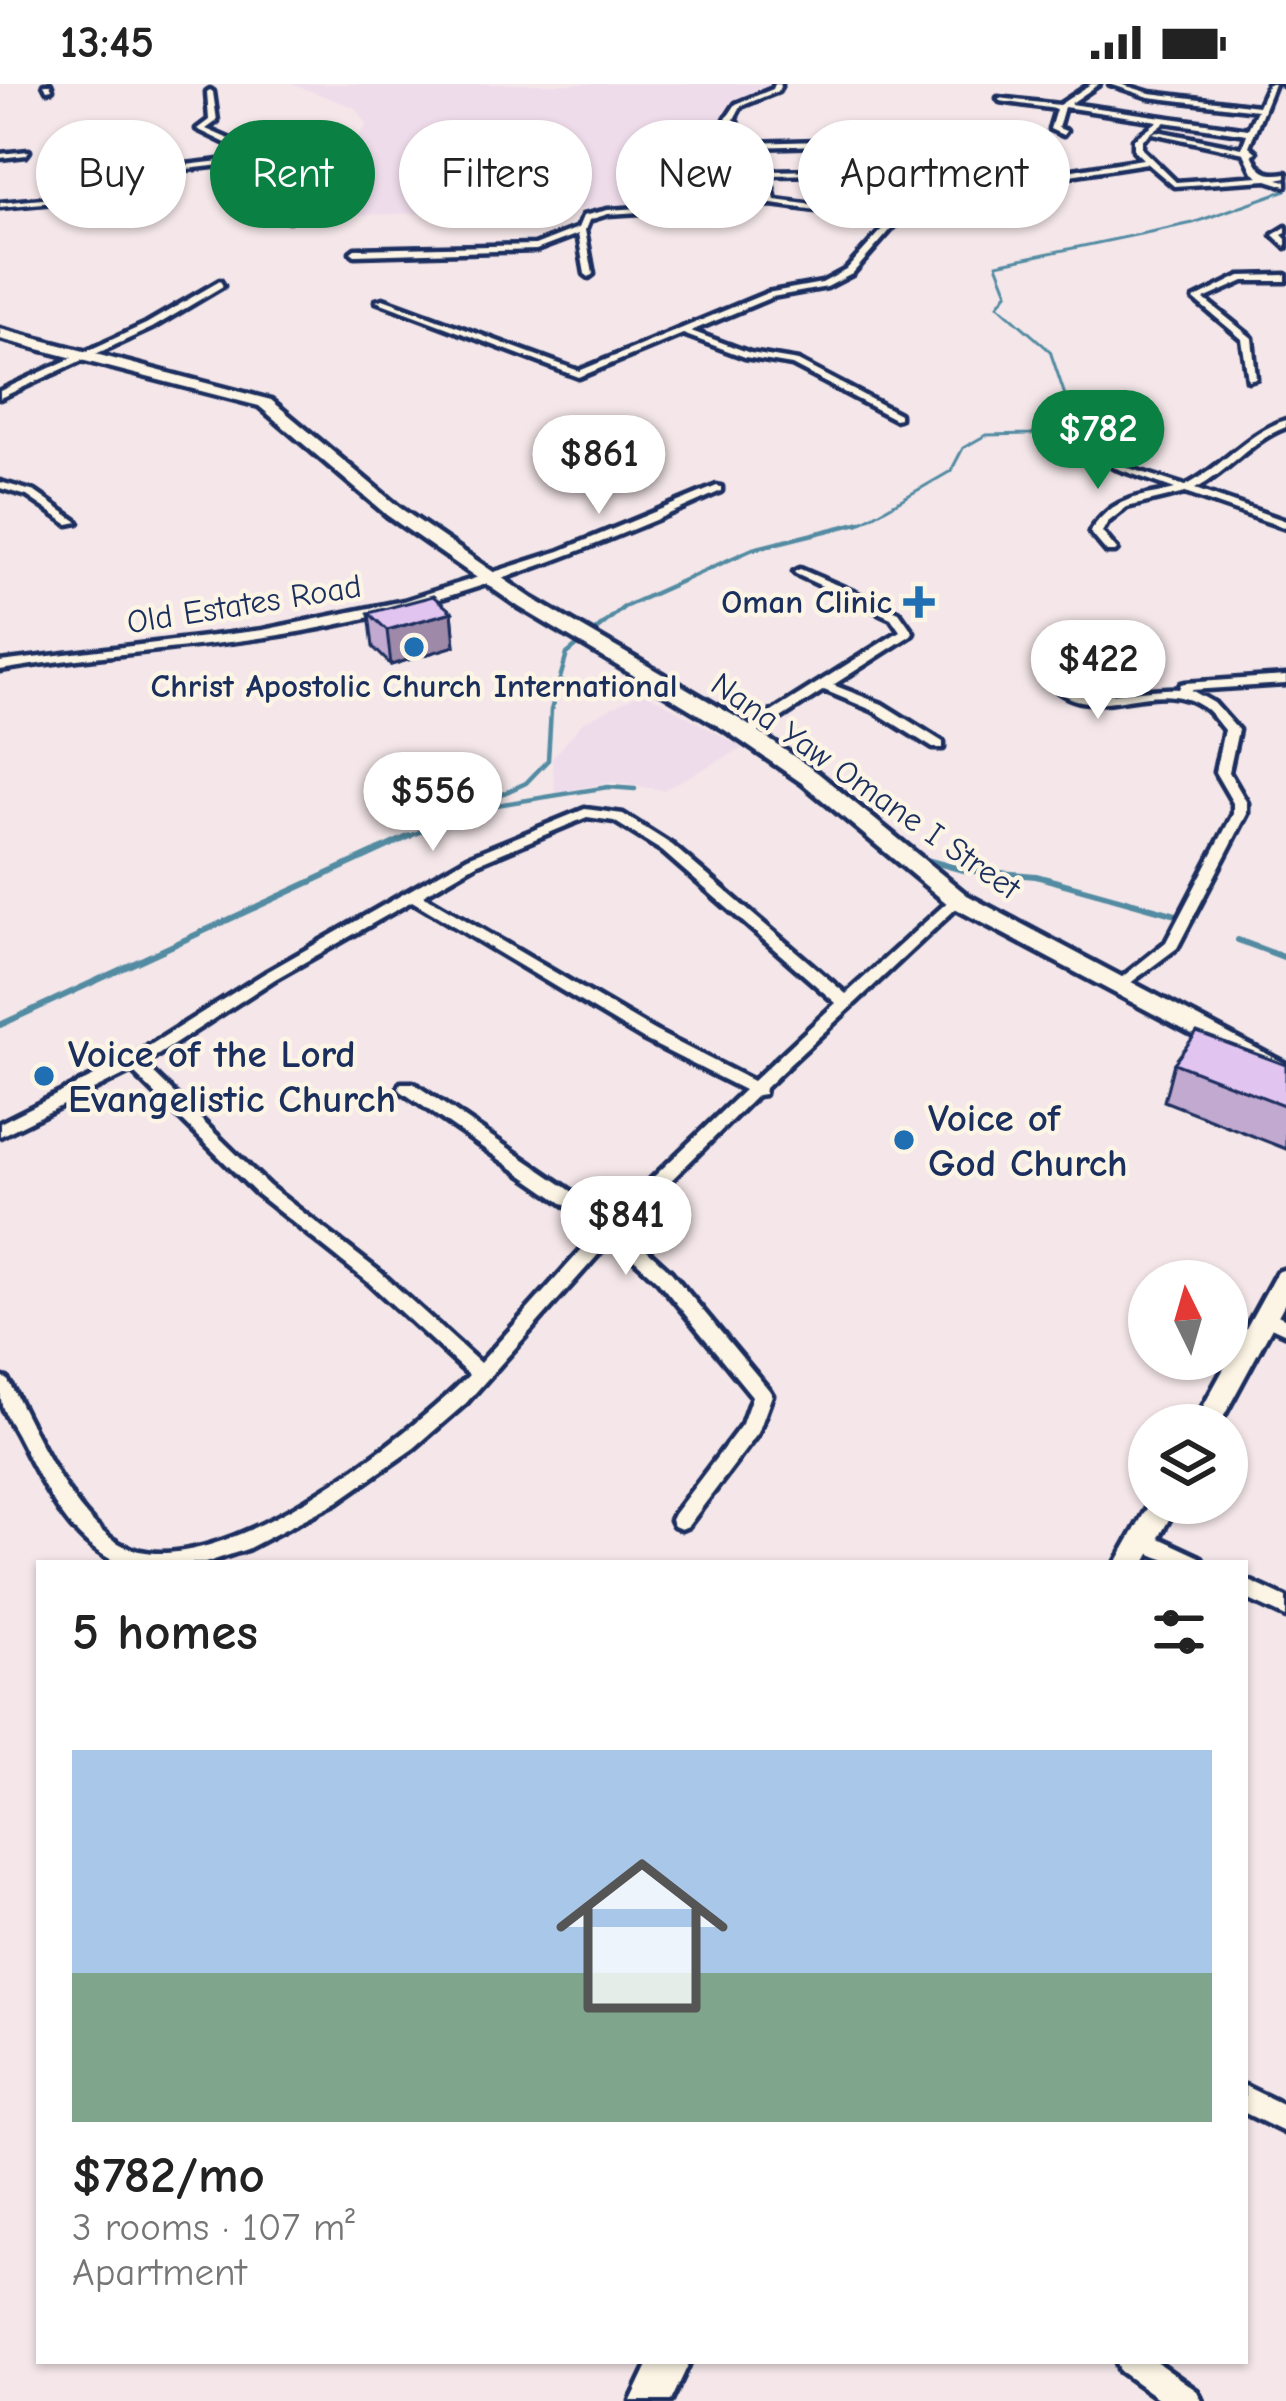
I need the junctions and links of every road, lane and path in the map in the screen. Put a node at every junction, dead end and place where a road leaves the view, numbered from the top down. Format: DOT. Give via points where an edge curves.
graph roads {
  1 [pos="778,84"];
  2 [pos="1096,84"];
  3 [pos="1113,84"];
  4 [pos="1270,84"];
  5 [pos="210,92"];
  6 [pos="1000,99"];
  7 [pos="1061,106"];
  8 [pos="1261,108"];
  9 [pos="213,120"];
  10 [pos="732,120"];
  11 [pos="1057,120"];
  12 [pos="1162,122"];
  13 [pos="1148,131"];
  14 [pos="1251,132"];
  15 [pos="1252,152"];
  16 [pos="26,153"];
  17 [pos="0,156"];
  18 [pos="1145,161"];
  19 [pos="210,165"];
  20 [pos="1070,171"];
  21 [pos="1286,175"];
  22 [pos="1268,178"];
  23 [pos="1286,184"];
  24 [pos="0,205"];
  25 [pos="616,212"];
  26 [pos="891,228"];
  27 [pos="1286,229"];
  28 [pos="581,230"];
  29 [pos="1286,244"];
  30 [pos="355,252"];
  31 [pos="589,274"];
  32 [pos="1286,278"];
  33 [pos="220,284"];
  34 [pos="380,301"];
  35 [pos="687,333"];
  36 [pos="0,334"];
  37 [pos="84,355"];
  38 [pos="1251,379"];
  39 [pos="0,395"];
  40 [pos="895,416"];
  41 [pos="1286,423"];
  42 [pos="1117,466"];
  43 [pos="0,485"];
  44 [pos="717,489"];
  45 [pos="1185,489"];
  46 [pos="72,522"];
  47 [pos="1286,525"];
  48 [pos="1111,550"];
  49 [pos="800,572"];
  50 [pos="493,581"];
  51 [pos="0,666"];
  52 [pos="1052,679"];
  53 [pos="1286,680"];
  54 [pos="827,687"];
  55 [pos="1185,692"];
  56 [pos="746,735"];
  57 [pos="938,745"];
  58 [pos="413,896"];
  59 [pos="958,900"];
  60 [pos="1121,985"];
  61 [pos="845,1002"];
  62 [pos="134,1063"];
  63 [pos="1286,1075"];
  64 [pos="407,1088"];
  65 [pos="758,1090"];
  66 [pos="0,1130"];
  67 [pos="612,1228"];
  68 [pos="1286,1278"];
  69 [pos="1276,1322"];
  70 [pos="480,1374"];
  71 [pos="0,1384"];
  72 [pos="1220,1404"];
  73 [pos="681,1520"];
  74 [pos="1152,1524"];
  75 [pos="1137,1551"];
  76 [pos="1178,1560"];
  77 [pos="1248,1589"];
  78 [pos="1286,1608"];
  79 [pos="1248,2101"];
  80 [pos="1286,2120"];
  81 [pos="669,2364"];
  82 [pos="1134,2364"];
  83 [pos="650,2401"];
  84 [pos="1187,2401"];
  1 -- 10 [label="street" via="731,111"];
  2 -- 7 [label="street"];
  3 -- 8 [label="street"];
  4 -- 8 [label="street"];
  5 -- 9 [label="street"];
  6 -- 7 [label="street"];
  7 -- 11 [label="street"];
  7 -- 12 [label="street"];
  8 -- 14 [label="street"];
  12 -- 13 [label="street"];
  12 -- 14 [label="street"];
  13 -- 15 [label="street"];
  13 -- 18 [label="street" via="1138,139"];
  14 -- 15 [label="street" via="1245,146"];
  15 -- 22 [label="street" via="1256,172"];
  16 -- 17 [label="street"];
  18 -- 20 [label="street"];
  18 -- 22 [label="street" via="1180,186"];
  19 -- 24 [label="street" via="110,177 109,188 75,198"];
  21 -- 22 [label="street"];
  22 -- 23 [label="street"];
  25 -- 28 [label="street" via="586,218"];
  26 -- 35 [label="street" via="849,272 770,295"];
  27 -- 29 [label="street" via="1277,235"];
  28 -- 30 [label="street" via="536,247"];
  28 -- 31 [label="street"];
  32 -- 38 [label="street" via="1243,278 1198,299 1247,338"];
  33 -- 37 [label="street"];
  34 -- 35 [label="street" via="568,374"];
  35 -- 40 [label="street" via="795,363"];
  36 -- 37 [label="main road"];
  37 -- 39 [label="street"];
  37 -- 50 [label="main road" via="265,404 394,512"];
  41 -- 45 [label="street"];
  42 -- 45 [label="street"];
  43 -- 46 [label="street" via="31,494"];
  44 -- 50 [label="street, Old Estates Road"];
  45 -- 47 [label="street"];
  45 -- 48 [label="street" via="1147,494 1103,517 1096,532"];
  49 -- 54 [label="street" via="908,625"];
  50 -- 51 [label="street, Old Estates Road" via="306,627"];
  50 -- 56 [label="main road, Nana Yaw Omane I Street"];
  52 -- 55 [label="street" via="1078,699 1122,699 1152,688"];
  53 -- 55 [label="street" via="1218,681"];
  54 -- 56 [label="street"];
  54 -- 57 [label="street"];
  55 -- 60 [label="street" via="1231,730 1222,772 1240,814 1172,945"];
  56 -- 59 [label="main road, Nana Yaw Omane I Street"];
  58 -- 61 [label="street" via="566,818 618,817 667,848"];
  58 -- 62 [label="street"];
  58 -- 65 [label="street"];
  59 -- 60 [label="main road, Nana Yaw Omane I Street"];
  59 -- 61 [label="street"];
  60 -- 63 [label="main road, Nana Yaw Omane I Street"];
  61 -- 65 [label="street"];
  62 -- 66 [label="street"];
  62 -- 70 [label="street" via="263,1190 374,1276"];
  64 -- 67 [label="street"];
  65 -- 67 [label="street"];
  67 -- 70 [label="street"];
  67 -- 73 [label="street" via="664,1276 762,1395 751,1427"];
  68 -- 69 [label="street"];
  69 -- 72 [label="street"];
  70 -- 71 [label="street" via="436,1419 340,1492 223,1552 166,1559 119,1554 75,1515"];
  74 -- 75 [label="street"];
  75 -- 76 [label="street"];
  77 -- 78 [label="street"];
  79 -- 80 [label="street"];
  81 -- 83 [label="street"];
  82 -- 84 [label="street"];
}
